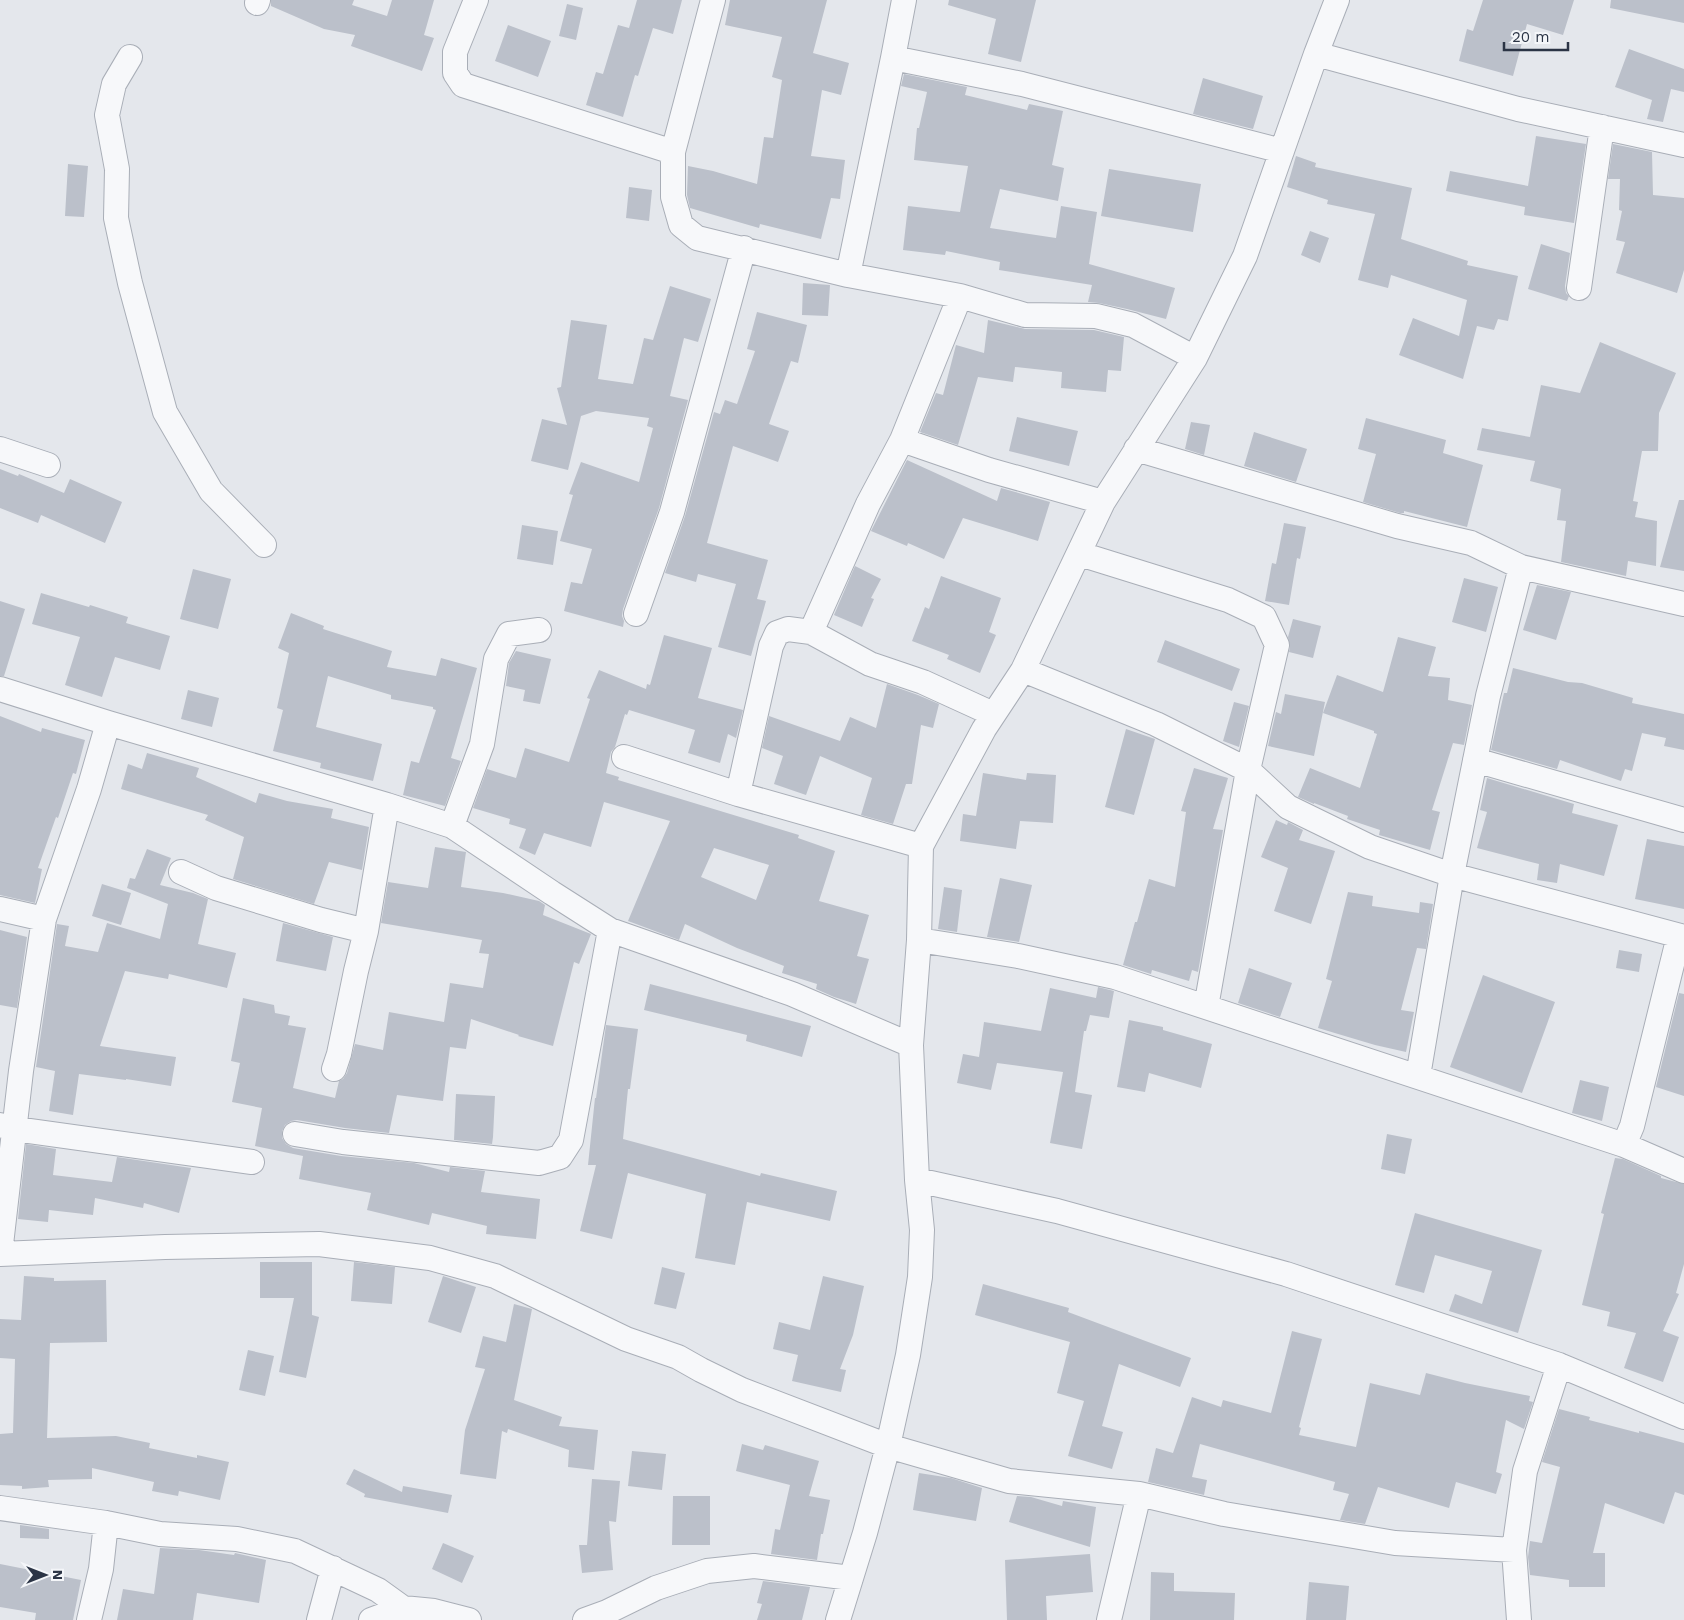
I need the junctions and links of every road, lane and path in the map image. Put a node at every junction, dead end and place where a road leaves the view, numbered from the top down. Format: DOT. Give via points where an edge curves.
graph roads {
  1 [pos="476,0"];
  2 [pos="713,0"];
  3 [pos="904,0"];
  4 [pos="1337,0"];
  5 [pos="1316,54"];
  6 [pos="130,57"];
  7 [pos="894,58"];
  8 [pos="1602,127"];
  9 [pos="1684,145"];
  10 [pos="1282,151"];
  11 [pos="673,152"];
  12 [pos="744,248"];
  13 [pos="848,275"];
  14 [pos="1579,288"];
  15 [pos="960,296"];
  16 [pos="1195,358"];
  17 [pos="902,440"];
  18 [pos="0,449"];
  19 [pos="1136,449"];
  20 [pos="48,465"];
  21 [pos="1103,502"];
  22 [pos="264,544"];
  23 [pos="1080,554"];
  24 [pos="1521,567"];
  25 [pos="1684,604"];
  26 [pos="636,614"];
  27 [pos="539,630"];
  28 [pos="811,632"];
  29 [pos="1023,670"];
  30 [pos="0,689"];
  31 [pos="993,714"];
  32 [pos="108,723"];
  33 [pos="624,757"];
  34 [pos="1475,760"];
  35 [pos="1248,770"];
  36 [pos="738,794"];
  37 [pos="387,805"];
  38 [pos="1684,820"];
  39 [pos="452,826"];
  40 [pos="921,846"];
  41 [pos="181,872"];
  42 [pos="1452,875"];
  43 [pos="0,908"];
  44 [pos="44,920"];
  45 [pos="610,930"];
  46 [pos="366,931"];
  47 [pos="1682,937"];
  48 [pos="919,940"];
  49 [pos="1206,1007"];
  50 [pos="912,1044"];
  51 [pos="334,1069"];
  52 [pos="1418,1076"];
  53 [pos="8,1128"];
  54 [pos="295,1134"];
  55 [pos="1624,1145"];
  56 [pos="252,1162"];
  57 [pos="1684,1171"];
  58 [pos="917,1180"];
  59 [pos="0,1253"];
  60 [pos="1560,1365"];
  61 [pos="1684,1417"];
  62 [pos="888,1446"];
  63 [pos="1139,1494"];
  64 [pos="0,1508"];
  65 [pos="106,1523"];
  66 [pos="1514,1550"];
  67 [pos="333,1568"];
  68 [pos="851,1578"];
  69 [pos="403,1608"];
  70 [pos="433,1616"];
  71 [pos="89,1620"];
  72 [pos="319,1620"];
  73 [pos="371,1620"];
  74 [pos="468,1620"];
  75 [pos="585,1620"];
  76 [pos="838,1620"];
  77 [pos="1109,1620"];
  78 [pos="1519,1620"];
  1 -- 11 [label="street" via="455,52 455,73 463,85"];
  2 -- 11 [label="street"];
  3 -- 7 [label="street"];
  4 -- 5 [label="street"];
  5 -- 8 [label="street" via="1518,109"];
  5 -- 10 [label="street"];
  6 -- 22 [label="street" via="114,84 107,115 117,169 116,218 165,412 211,491"];
  7 -- 10 [label="street" via="1022,84"];
  7 -- 13 [label="street"];
  8 -- 9 [label="street"];
  8 -- 14 [label="street"];
  10 -- 16 [label="street" via="1245,256"];
  11 -- 12 [label="street" via="673,197 682,225 697,238"];
  12 -- 13 [label="street"];
  12 -- 26 [label="street" via="672,512"];
  13 -- 15 [label="street"];
  15 -- 16 [label="street" via="1026,315 1096,316 1133,325"];
  15 -- 17 [label="street"];
  16 -- 19 [label="street"];
  17 -- 21 [label="street" via="989,470"];
  17 -- 28 [label="street" via="868,504"];
  18 -- 20 [label="street"];
  19 -- 21 [label="street"];
  19 -- 24 [label="street" via="1397,526 1471,543"];
  21 -- 23 [label="street"];
  23 -- 29 [label="street"];
  23 -- 35 [label="street" via="1228,600 1264,617 1277,645"];
  24 -- 25 [label="street"];
  24 -- 34 [label="street"];
  27 -- 39 [label="street" via="509,634 496,659 482,744"];
  28 -- 31 [label="street" via="870,664 923,682"];
  28 -- 36 [label="street" via="788,630 777,633 771,646"];
  29 -- 31 [label="street"];
  29 -- 35 [label="street" via="1156,724"];
  30 -- 32 [label="street"];
  31 -- 40 [label="street"];
  32 -- 37 [label="street"];
  32 -- 44 [label="street"];
  33 -- 36 [label="street"];
  34 -- 38 [label="street"];
  34 -- 42 [label="street"];
  35 -- 42 [label="street" via="1288,807 1370,846"];
  35 -- 49 [label="street"];
  36 -- 40 [label="street"];
  37 -- 39 [label="street"];
  37 -- 46 [label="street"];
  39 -- 45 [label="street"];
  40 -- 48 [label="street"];
  41 -- 46 [label="street" via="216,888"];
  42 -- 47 [label="street"];
  42 -- 52 [label="street"];
  43 -- 44 [label="street"];
  44 -- 53 [label="street" via="21,1071"];
  45 -- 50 [label="street" via="792,994"];
  45 -- 54 [label="street" via="571,1140 560,1157 539,1163"];
  46 -- 51 [label="street"];
  47 -- 55 [label="street"];
  48 -- 49 [label="street" via="1115,976"];
  48 -- 50 [label="street"];
  49 -- 52 [label="street"];
  50 -- 58 [label="street"];
  52 -- 55 [label="street"];
  53 -- 56 [label="street"];
  53 -- 59 [label="street"];
  55 -- 57 [label="street"];
  58 -- 60 [label="street" via="1057,1210 1286,1274"];
  58 -- 62 [label="street" via="922,1230 920,1277 908,1355"];
  59 -- 62 [label="street" via="319,1244 430,1258 495,1276 626,1339 678,1357 742,1390"];
  60 -- 61 [label="street"];
  60 -- 66 [label="street" via="1525,1471"];
  62 -- 63 [label="street" via="1009,1481"];
  62 -- 68 [label="street"];
  63 -- 66 [label="street" via="1224,1514 1395,1544"];
  63 -- 77 [label="street"];
  64 -- 65 [label="street"];
  65 -- 67 [label="street" via="160,1534 237,1538 295,1550"];
  65 -- 71 [label="street" via="101,1568"];
  66 -- 78 [label="street"];
  67 -- 69 [label="street" via="378,1590"];
  67 -- 72 [label="street"];
  68 -- 75 [label="street" via="754,1566 707,1571 656,1588"];
  68 -- 76 [label="street"];
  69 -- 70 [label="street"];
  69 -- 73 [label="street"];
  70 -- 74 [label="street"];
}
